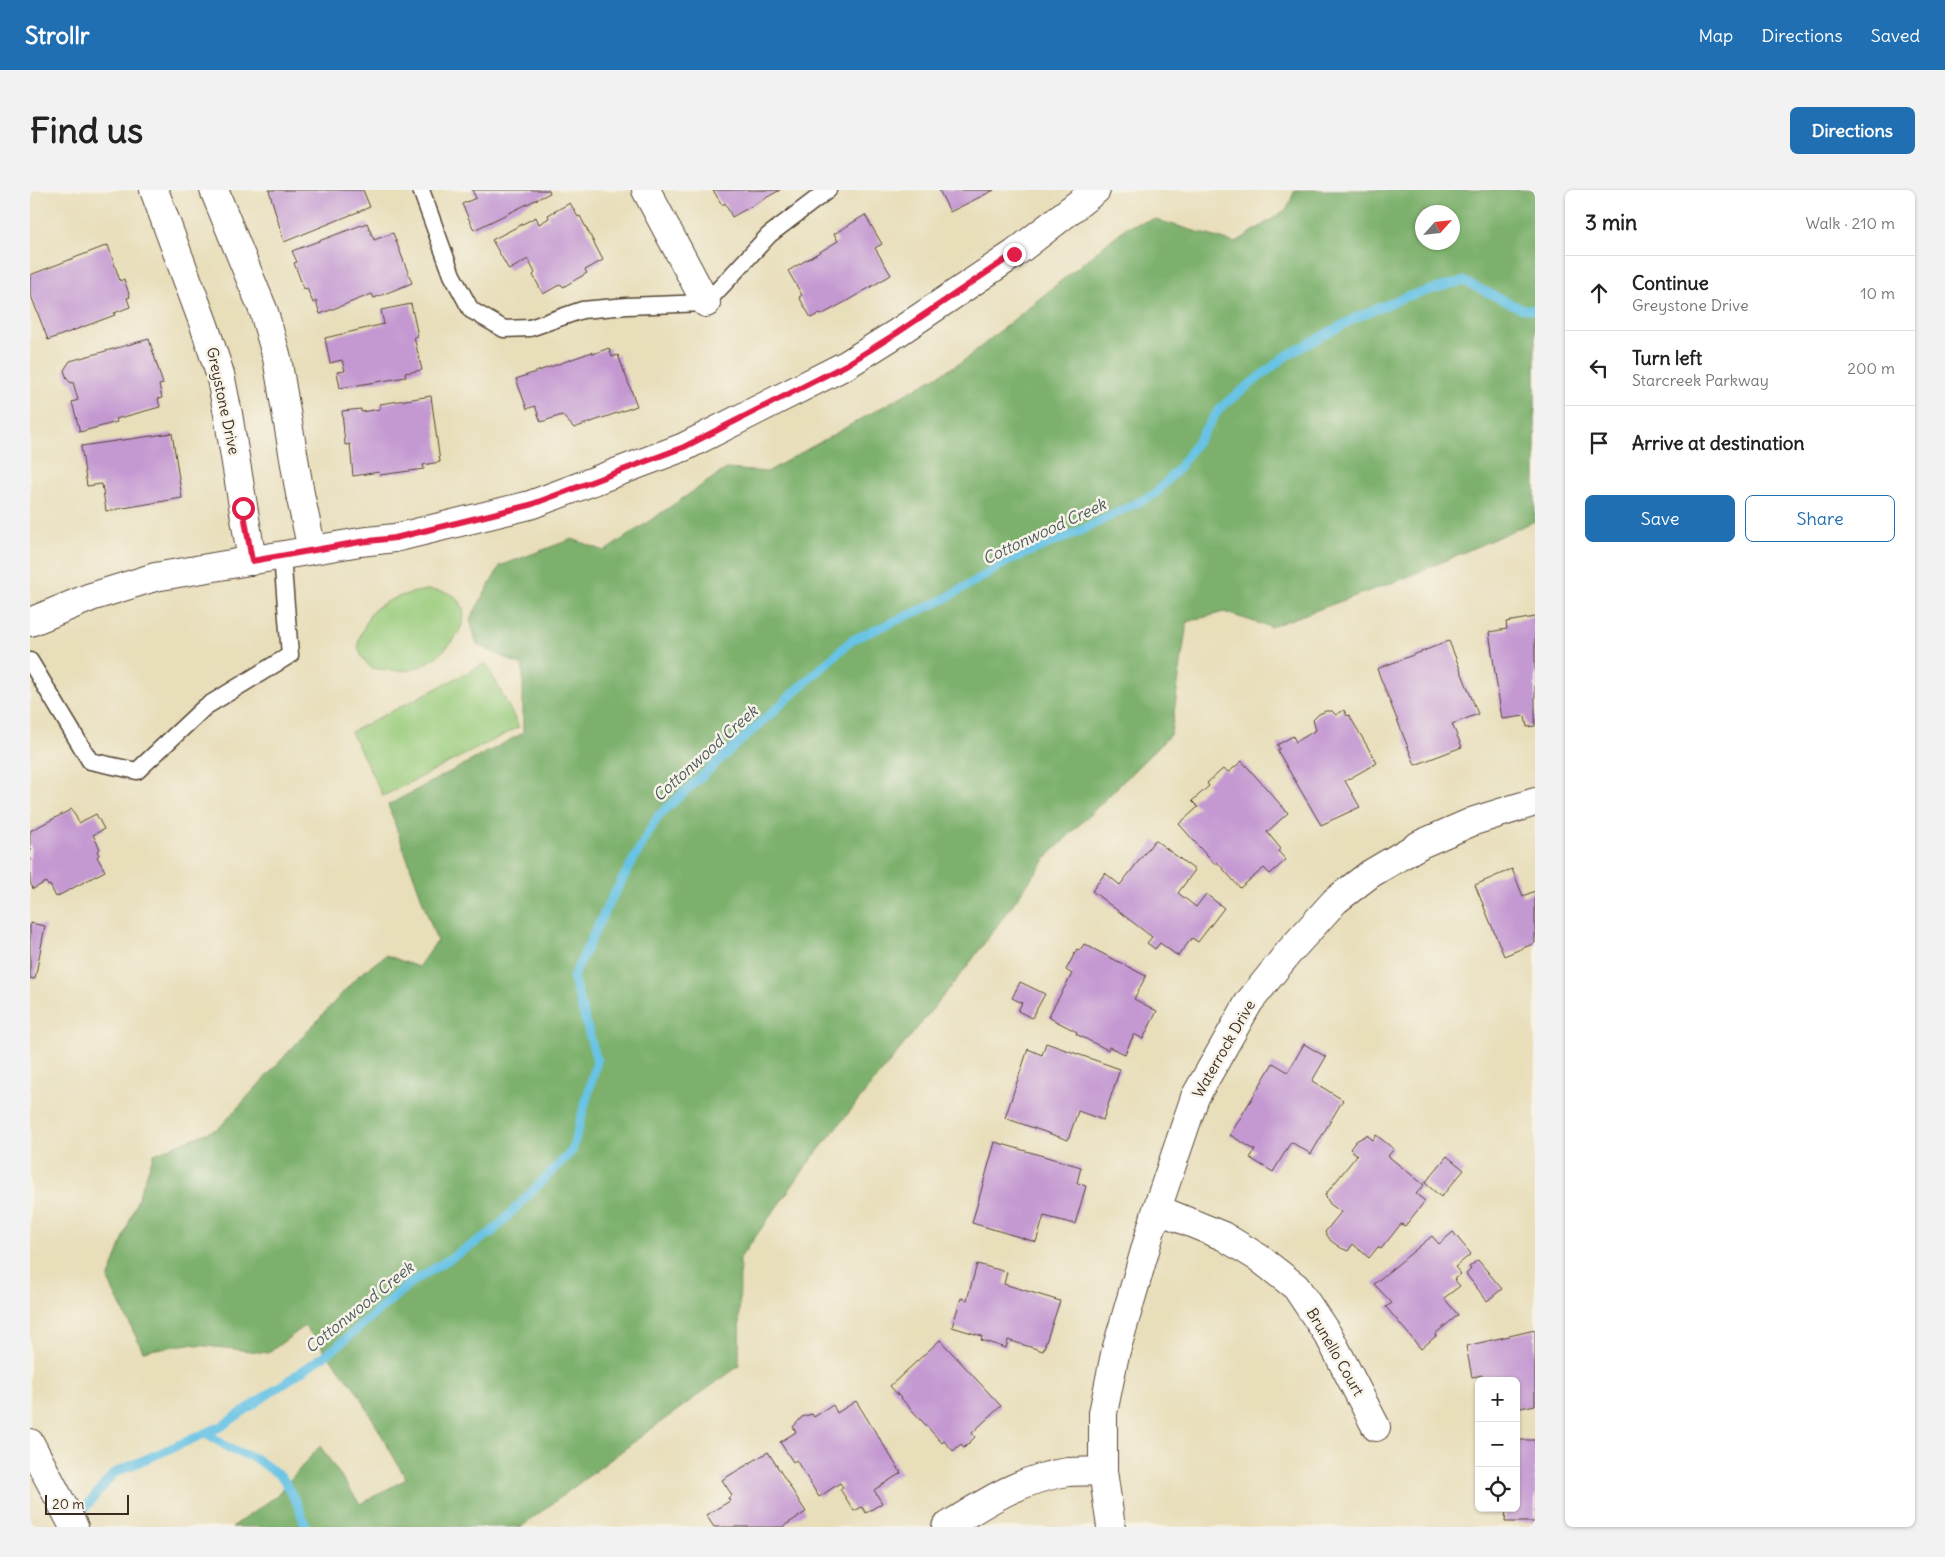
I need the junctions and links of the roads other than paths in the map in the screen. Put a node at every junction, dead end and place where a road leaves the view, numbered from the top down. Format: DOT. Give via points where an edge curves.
graph roads {
  1 [pos="154,190"];
  2 [pos="214,190"];
  3 [pos="421,190"];
  4 [pos="646,190"];
  5 [pos="828,190"];
  6 [pos="1096,190"];
  7 [pos="706,303"];
  8 [pos="312,550"];
  9 [pos="282,556"];
  10 [pos="252,561"];
  11 [pos="30,622"];
  12 [pos="30,661"];
  13 [pos="1535,802"];
  14 [pos="1157,1209"];
  15 [pos="1376,1427"];
  16 [pos="30,1443"];
  17 [pos="1103,1471"];
  18 [pos="74,1527"];
  19 [pos="946,1527"];
  20 [pos="1111,1527"];
  1 -- 10 [label="street, Greystone Drive" via="220,374"];
  2 -- 8 [label="street" via="264,312 277,358"];
  3 -- 7 [label="lane" via="452,275 471,310 504,329 530,328 582,310"];
  4 -- 7 [label="street"];
  5 -- 7 [label="lane" via="769,235"];
  6 -- 8 [label="street" via="1014,254 888,339 846,365 684,447 530,505 395,538"];
  8 -- 9 [label="street"];
  9 -- 10 [label="street"];
  9 -- 12 [label="lane" via="290,654 206,706 137,771 90,761"];
  10 -- 11 [label="street" via="155,578 90,597"];
  13 -- 14 [label="street, Waterrock Drive" via="1474,821 1421,844 1370,874 1335,901 1249,1002 1195,1097"];
  14 -- 15 [label="street, Brunello Court" via="1223,1236 1259,1258 1296,1287 1330,1338"];
  14 -- 17 [label="street, Waterrock Drive" via="1115,1354 1103,1413"];
  16 -- 18 [label="street"];
  17 -- 19 [label="street" via="1068,1472 1026,1482 999,1494"];
  17 -- 20 [label="street, Waterrock Drive"];
}
